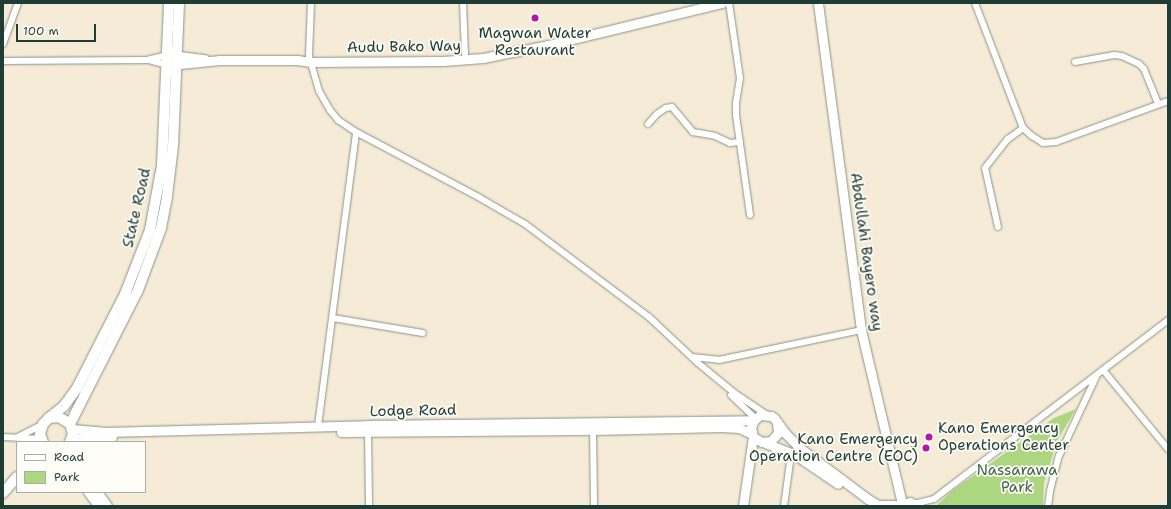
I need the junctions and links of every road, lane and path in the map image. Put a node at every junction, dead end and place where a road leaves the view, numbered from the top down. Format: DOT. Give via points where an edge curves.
graph roads {
  1 [pos="18,3"];
  2 [pos="169,3"];
  3 [pos="179,3"];
  4 [pos="311,3"];
  5 [pos="463,3"];
  6 [pos="696,3"];
  7 [pos="722,3"];
  8 [pos="729,3"];
  9 [pos="818,3"];
  10 [pos="975,3"];
  11 [pos="3,44"];
  12 [pos="465,54"];
  13 [pos="310,59"];
  14 [pos="147,60"];
  15 [pos="172,60"];
  16 [pos="3,61"];
  17 [pos="1075,62"];
  18 [pos="1168,101"];
  19 [pos="1158,104"];
  20 [pos="648,124"];
  21 [pos="1023,128"];
  22 [pos="356,132"];
  23 [pos="740,142"];
  24 [pos="750,215"];
  25 [pos="998,226"];
  26 [pos="333,318"];
  27 [pos="1168,320"];
  28 [pos="861,330"];
  29 [pos="423,333"];
  30 [pos="690,357"];
  31 [pos="698,363"];
  32 [pos="1103,370"];
  33 [pos="1097,375"];
  34 [pos="766,414"];
  35 [pos="754,419"];
  36 [pos="46,421"];
  37 [pos="777,422"];
  38 [pos="318,426"];
  39 [pos="593,430"];
  40 [pos="368,432"];
  41 [pos="71,436"];
  42 [pos="3,437"];
  43 [pos="18,437"];
  44 [pos="757,439"];
  45 [pos="42,441"];
  46 [pos="1168,449"];
  47 [pos="790,462"];
  48 [pos="16,469"];
  49 [pos="16,478"];
  50 [pos="3,484"];
  51 [pos="3,493"];
  52 [pos="89,493"];
  53 [pos="98,493"];
  54 [pos="934,499"];
  55 [pos="899,505"];
  56 [pos="916,505"];
  57 [pos="99,506"];
  58 [pos="107,506"];
  59 [pos="369,506"];
  60 [pos="594,506"];
  61 [pos="743,506"];
  62 [pos="784,506"];
  63 [pos="869,506"];
  64 [pos="928,506"];
  65 [pos="1048,506"];
  1 -- 11 [label="street"];
  2 -- 15 [label="main road, State Road"];
  3 -- 15 [label="main road, State Road"];
  4 -- 13 [label="street"];
  5 -- 12 [label="street"];
  6 -- 12 [label="street, Audu Bako Way" via="540,42"];
  7 -- 13 [label="street, Audu Bako Way" via="500,55 443,61"];
  8 -- 23 [label="street" via="740,78 736,106"];
  9 -- 28 [label="street, Abdullahi Bayero way"];
  10 -- 21 [label="street"];
  12 -- 13 [label="street, Audu Bako Way"];
  13 -- 15 [label="street, Audu Bako Way"];
  13 -- 22 [label="street" via="320,91 330,110 338,120"];
  14 -- 15 [label="street"];
  14 -- 15 [label="street"];
  14 -- 16 [label="street"];
  15 -- 36 [label="main road, State Road" via="162,165 155,210 144,250 126,294 77,388 64,406"];
  15 -- 41 [label="main road, State Road" via="173,146 160,228 138,290"];
  17 -- 19 [label="street" via="1114,55 1139,64 1144,69"];
  18 -- 19 [label="street"];
  19 -- 21 [label="street" via="1056,142 1043,143"];
  20 -- 23 [label="street" via="657,114 672,107 693,132 714,136 730,143"];
  21 -- 25 [label="street" via="1008,139 985,168"];
  22 -- 26 [label="street"];
  22 -- 30 [label="street" via="524,224 649,317"];
  23 -- 24 [label="street"];
  26 -- 29 [label="street"];
  26 -- 38 [label="street"];
  27 -- 32 [label="street"];
  28 -- 30 [label="street" via="719,360"];
  28 -- 55 [label="street, Abdullahi Bayero way"];
  30 -- 31 [label="street"];
  31 -- 34 [label="street" via="733,392"];
  31 -- 35 [label="street"];
  32 -- 33 [label="street"];
  32 -- 46 [label="street"];
  33 -- 54 [label="street"];
  33 -- 65 [label="street" via="1059,456"];
  34 -- 35 [label="street"];
  34 -- 37 [label="street"];
  35 -- 38 [label="street, Lodge Road"];
  35 -- 44 [label="street" via="751,427"];
  36 -- 41 [label="main road" via="58,417"];
  36 -- 43 [label="street"];
  36 -- 45 [label="main road" via="40,434"];
  37 -- 44 [label="street" via="779,427 775,438"];
  37 -- 55 [label="street" via="800,448 868,499 878,505"];
  38 -- 41 [label="street, Lodge Road" via="106,432"];
  39 -- 40 [label="street, Lodge Road"];
  39 -- 44 [label="street, Lodge Road" via="721,427 739,428"];
  39 -- 60 [label="street"];
  40 -- 41 [label="street, Lodge Road"];
  40 -- 59 [label="street"];
  42 -- 43 [label="street"];
  43 -- 45 [label="street"];
  44 -- 61 [label="street" via="750,452"];
  44 -- 63 [label="street, Lodge Road" via="804,460"];
  47 -- 62 [label="street"];
  48 -- 50 [label="main road"];
  49 -- 51 [label="main road"];
  52 -- 57 [label="street"];
  53 -- 58 [label="street"];
  54 -- 56 [label="street"];
  54 -- 64 [label="street"];
  55 -- 56 [label="street"];
}
